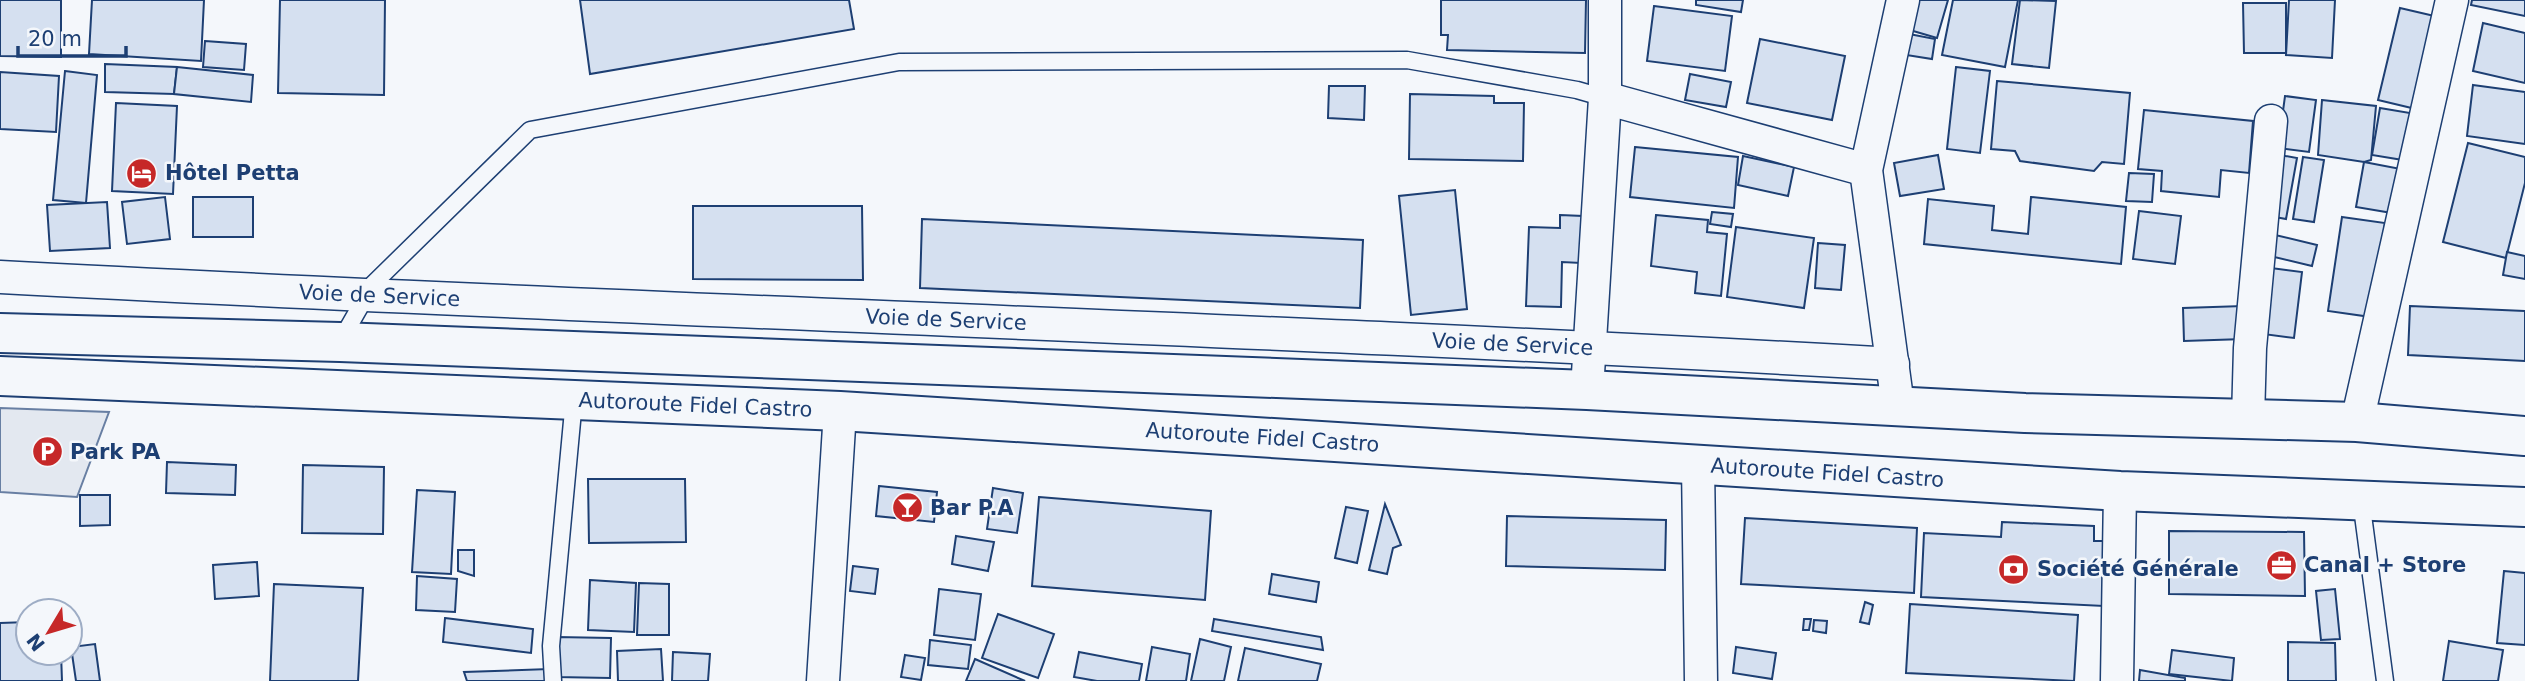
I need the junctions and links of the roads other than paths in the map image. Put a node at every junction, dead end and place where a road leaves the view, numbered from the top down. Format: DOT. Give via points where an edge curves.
graph roads {
  1 [pos="1605,0"];
  2 [pos="1903,0"];
  3 [pos="2452,0"];
  4 [pos="1605,98"];
  5 [pos="2271,121"];
  6 [pos="1866,170"];
  7 [pos="0,277"];
  8 [pos="366,297"];
  9 [pos="0,333"];
  10 [pos="340,342"];
  11 [pos="1589,347"];
  12 [pos="1893,364"];
  13 [pos="0,376"];
  14 [pos="1587,390"];
  15 [pos="574,400"];
  16 [pos="1898,406"];
  17 [pos="840,411"];
  18 [pos="2248,419"];
  19 [pos="2357,422"];
  20 [pos="2525,436"];
  21 [pos="1698,464"];
  22 [pos="2120,491"];
  23 [pos="2361,500"];
  24 [pos="2525,507"];
  25 [pos="553,681"];
  26 [pos="823,681"];
  27 [pos="1701,681"];
  28 [pos="2117,681"];
  29 [pos="2385,681"];
  1 -- 4 [label="street"];
  2 -- 6 [label="street"];
  3 -- 19 [label="street"];
  4 -- 6 [label="street"];
  4 -- 8 [label="lane" via="1407,60 899,62 530,130 373,284"];
  4 -- 11 [label="street"];
  5 -- 18 [label="street"];
  6 -- 12 [label="street"];
  7 -- 8 [label="street, Voie de Service"];
  8 -- 10 [label="lane"];
  8 -- 11 [label="street, Voie de Service"];
  9 -- 10 [label="highway"];
  10 -- 14 [label="highway"];
  11 -- 12 [label="street, Voie de Service"];
  11 -- 14 [label="street"];
  12 -- 16 [label="street"];
  13 -- 15 [label="highway, Autoroute Fidel Castro"];
  14 -- 16 [label="highway"];
  15 -- 17 [label="highway, Autoroute Fidel Castro"];
  15 -- 25 [label="lane" via="551,646"];
  16 -- 18 [label="highway"];
  17 -- 21 [label="highway, Autoroute Fidel Castro"];
  17 -- 26 [label="street"];
  18 -- 19 [label="highway"];
  19 -- 20 [label="highway"];
  21 -- 22 [label="highway, Autoroute Fidel Castro"];
  21 -- 27 [label="street"];
  22 -- 23 [label="highway, Autoroute Fidel Castro"];
  22 -- 28 [label="street"];
  23 -- 24 [label="highway, Autoroute Fidel Castro"];
  23 -- 29 [label="lane"];
}
